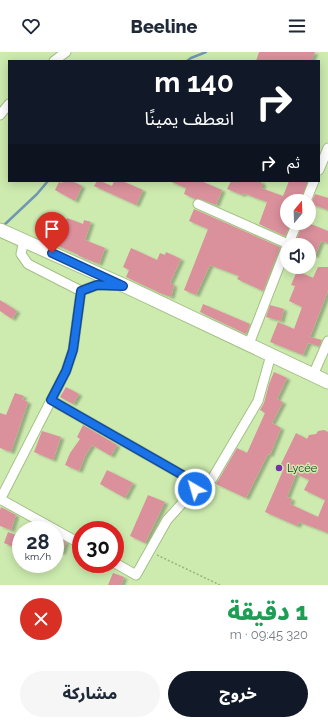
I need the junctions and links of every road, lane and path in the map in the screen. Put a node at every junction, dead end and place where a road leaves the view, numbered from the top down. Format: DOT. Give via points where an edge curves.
graph roads {
  1 [pos="66,52"];
  2 [pos="55,60"];
  3 [pos="8,105"];
  4 [pos="0,115"];
  5 [pos="328,148"];
  6 [pos="320,168"];
  7 [pos="314,182"];
  8 [pos="309,194"];
  9 [pos="198,204"];
  10 [pos="2,231"];
  11 [pos="24,240"];
  12 [pos="280,242"];
  13 [pos="280,263"];
  14 [pos="123,286"];
  15 [pos="81,291"];
  16 [pos="328,341"];
  17 [pos="249,344"];
  18 [pos="271,355"];
  19 [pos="313,375"];
  20 [pos="328,382"];
  21 [pos="51,400"];
  22 [pos="201,485"];
  23 [pos="0,499"];
  24 [pos="72,539"];
  25 [pos="150,552"];
  26 [pos="124,568"];
  27 [pos="220,585"];
  1 -- 2 [label="street"];
  3 -- 4 [label="street"];
  5 -- 6 [label="street"];
  7 -- 8 [label="street"];
  9 -- 12 [label="street"];
  10 -- 11 [label="street"];
  11 -- 14 [label="street"];
  11 -- 15 [label="street" via="21,254 28,264"];
  13 -- 17 [label="street"];
  14 -- 15 [label="street" via="97,285"];
  14 -- 17 [label="street"];
  15 -- 21 [label="street" via="73,350 66,371"];
  16 -- 19 [label="street"];
  17 -- 18 [label="street"];
  18 -- 19 [label="street"];
  18 -- 22 [label="street" via="258,401 212,479"];
  19 -- 20 [label="street"];
  21 -- 23 [label="street"];
  21 -- 25 [label="street" via="193,481 195,489 167,520"];
  23 -- 24 [label="street"];
  25 -- 26 [label="street" via="136,575"];
  25 -- 27 [label="path"];
}
